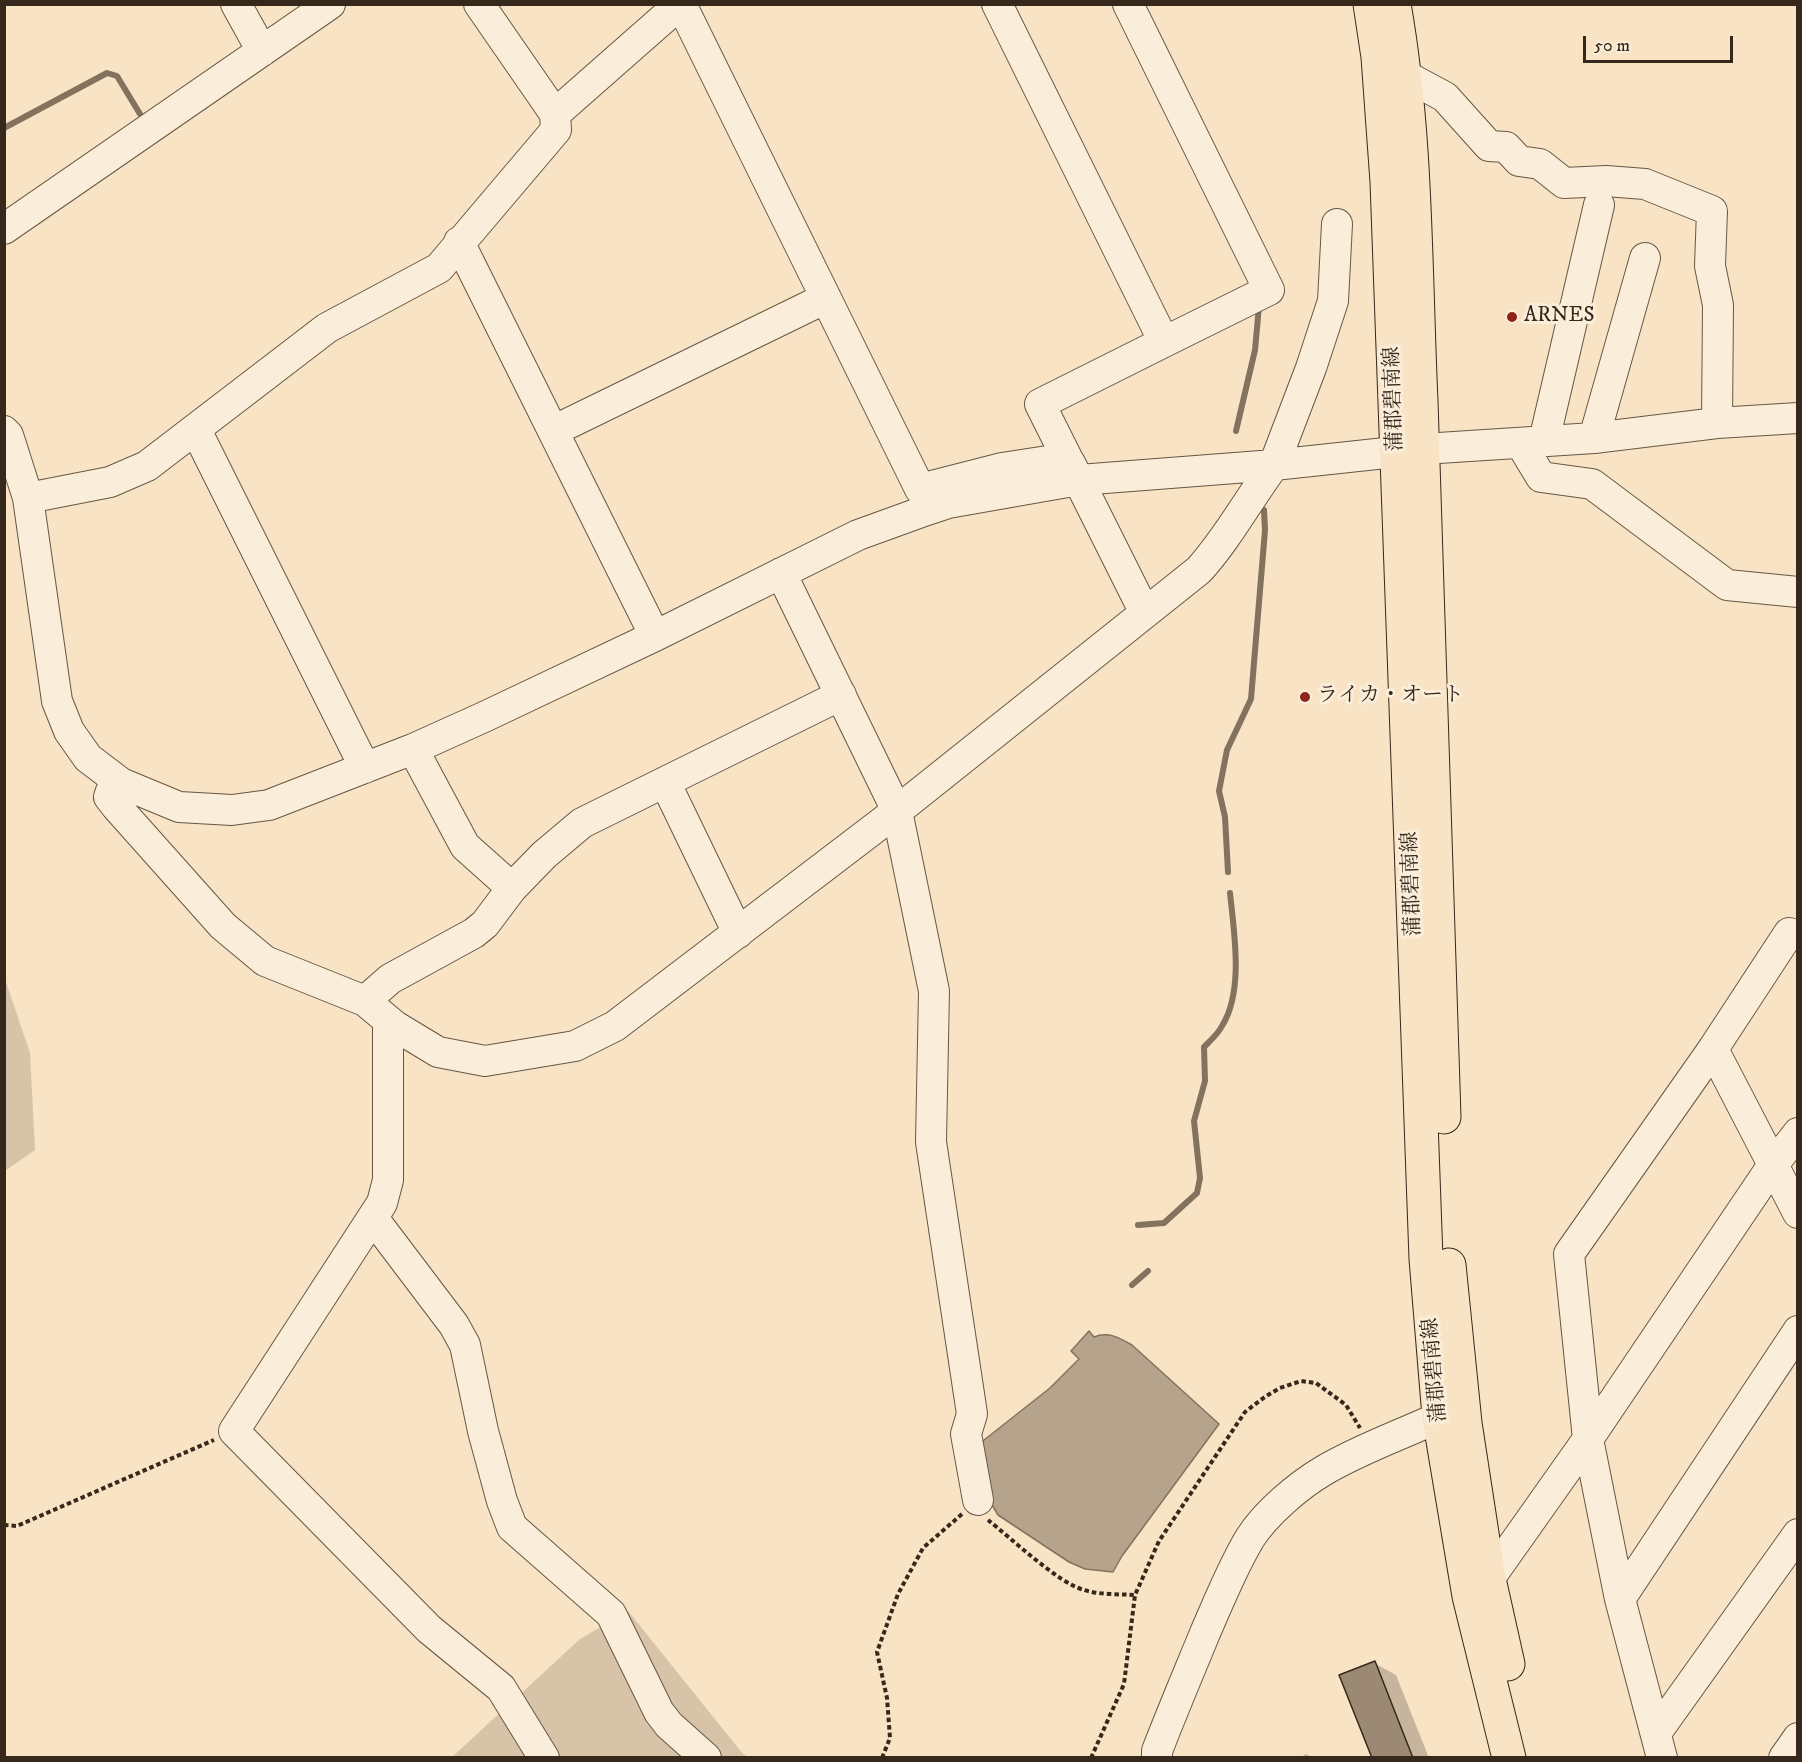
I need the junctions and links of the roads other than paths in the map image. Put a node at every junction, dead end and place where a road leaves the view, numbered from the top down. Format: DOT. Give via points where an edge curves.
graph roads {
  1 [pos="236,4"];
  2 [pos="330,4"];
  3 [pos="479,4"];
  4 [pos="681,4"];
  5 [pos="997,4"];
  6 [pos="1128,4"];
  7 [pos="1370,4"];
  8 [pos="1394,4"];
  9 [pos="262,51"];
  10 [pos="1404,75"];
  11 [pos="555,114"];
  12 [pos="1599,205"];
  13 [pos="8,218"];
  14 [pos="1337,224"];
  15 [pos="459,242"];
  16 [pos="1645,258"];
  17 [pos="826,298"];
  18 [pos="1164,342"];
  19 [pos="1797,418"];
  20 [pos="1717,423"];
  21 [pos="196,430"];
  22 [pos="4,431"];
  23 [pos="553,431"];
  24 [pos="1594,438"];
  25 [pos="1533,442"];
  26 [pos="1410,451"];
  27 [pos="1274,465"];
  28 [pos="1073,469"];
  29 [pos="28,498"];
  30 [pos="781,573"];
  31 [pos="1797,592"];
  32 [pos="1145,613"];
  33 [pos="655,636"];
  34 [pos="841,695"];
  35 [pos="412,748"];
  36 [pos="365,768"];
  37 [pos="121,783"];
  38 [pos="665,783"];
  39 [pos="897,811"];
  40 [pos="512,888"];
  41 [pos="1797,932"];
  42 [pos="738,933"];
  43 [pos="365,1001"];
  44 [pos="388,1021"];
  45 [pos="1713,1049"];
  46 [pos="1797,1133"];
  47 [pos="1773,1165"];
  48 [pos="1797,1213"];
  49 [pos="373,1218"];
  50 [pos="1797,1331"];
  51 [pos="1439,1417"];
  52 [pos="1588,1439"];
  53 [pos="978,1500"];
  54 [pos="1797,1534"];
  55 [pos="1489,1579"];
  56 [pos="1620,1599"];
  57 [pos="1797,1738"];
  58 [pos="1659,1745"];
  59 [pos="544,1758"];
  60 [pos="706,1758"];
  61 [pos="1157,1758"];
  62 [pos="1509,1758"];
  63 [pos="1531,1758"];
  64 [pos="1784,1758"];
  1 -- 9 [label="street"];
  2 -- 9 [label="street"];
  3 -- 11 [label="street"];
  4 -- 11 [label="street"];
  4 -- 17 [label="street"];
  5 -- 18 [label="street"];
  6 -- 18 [label="street" via="1269,290"];
  7 -- 26 [label="main road, 蒲郡碧南線" via="1378,57"];
  8 -- 10 [label="main road, 蒲郡碧南線"];
  9 -- 13 [label="street"];
  10 -- 20 [label="street" via="1445,97 1489,146 1506,147 1519,161 1540,164 1564,183 1645,184 1712,211 1710,266 1718,305"];
  10 -- 26 [label="main road, 蒲郡碧南線" via="1412,188"];
  11 -- 15 [label="street" via="556,130"];
  12 -- 25 [label="street"];
  14 -- 27 [label="street" via="1333,301"];
  15 -- 21 [label="street" via="439,268 327,328"];
  15 -- 23 [label="street"];
  16 -- 24 [label="street"];
  17 -- 23 [label="street"];
  17 -- 28 [label="street" via="920,489 1002,468"];
  18 -- 28 [label="street" via="1040,404"];
  19 -- 20 [label="street"];
  20 -- 24 [label="street"];
  21 -- 29 [label="street" via="147,466 110,482"];
  21 -- 36 [label="street"];
  22 -- 29 [label="street" via="9,435"];
  23 -- 33 [label="street"];
  24 -- 25 [label="street"];
  25 -- 26 [label="street"];
  25 -- 31 [label="street" via="1540,477 1592,484 1727,585"];
  26 -- 27 [label="street"];
  26 -- 51 [label="main road, 蒲郡碧南線" via="1426,1259"];
  26 -- 55 [label="main road, 蒲郡碧南線" via="1448,1261 1465,1423"];
  27 -- 28 [label="street"];
  27 -- 32 [label="street" via="1219,548 1199,570"];
  28 -- 30 [label="street" via="927,510 858,535"];
  28 -- 32 [label="street"];
  29 -- 37 [label="street" via="57,701 69,731 88,758"];
  30 -- 33 [label="street"];
  30 -- 34 [label="street"];
  32 -- 39 [label="street"];
  33 -- 35 [label="street"];
  34 -- 38 [label="street"];
  34 -- 39 [label="street"];
  35 -- 36 [label="street"];
  35 -- 40 [label="street" via="465,846"];
  36 -- 37 [label="street" via="269,805 232,810 179,807"];
  37 -- 43 [label="street" via="109,796 116,806 224,926 264,961"];
  38 -- 40 [label="street" via="582,823"];
  38 -- 42 [label="street"];
  39 -- 42 [label="street"];
  39 -- 53 [label="street" via="934,991 931,1142 972,1414 966,1434"];
  40 -- 43 [label="street" via="474,933 390,979"];
  41 -- 45 [label="street" via="1789,933"];
  42 -- 44 [label="street" via="615,1026 575,1046 485,1061 438,1052"];
  43 -- 44 [label="street"];
  44 -- 49 [label="street" via="388,1180"];
  45 -- 47 [label="street"];
  45 -- 52 [label="street" via="1569,1254"];
  46 -- 47 [label="street"];
  47 -- 48 [label="street"];
  47 -- 52 [label="street"];
  49 -- 59 [label="street" via="234,1431 429,1629 501,1689"];
  49 -- 60 [label="street" via="465,1344 483,1431 513,1527 610,1614 659,1712"];
  50 -- 56 [label="street"];
  51 -- 61 [label="street" via="1322,1471 1281,1502 1251,1537 1225,1588"];
  51 -- 62 [label="main road, 蒲郡碧南線" via="1469,1596"];
  52 -- 55 [label="street"];
  52 -- 56 [label="street"];
  54 -- 58 [label="street"];
  55 -- 63 [label="main road, 蒲郡碧南線"];
  56 -- 58 [label="street"];
  57 -- 64 [label="street"];
}
